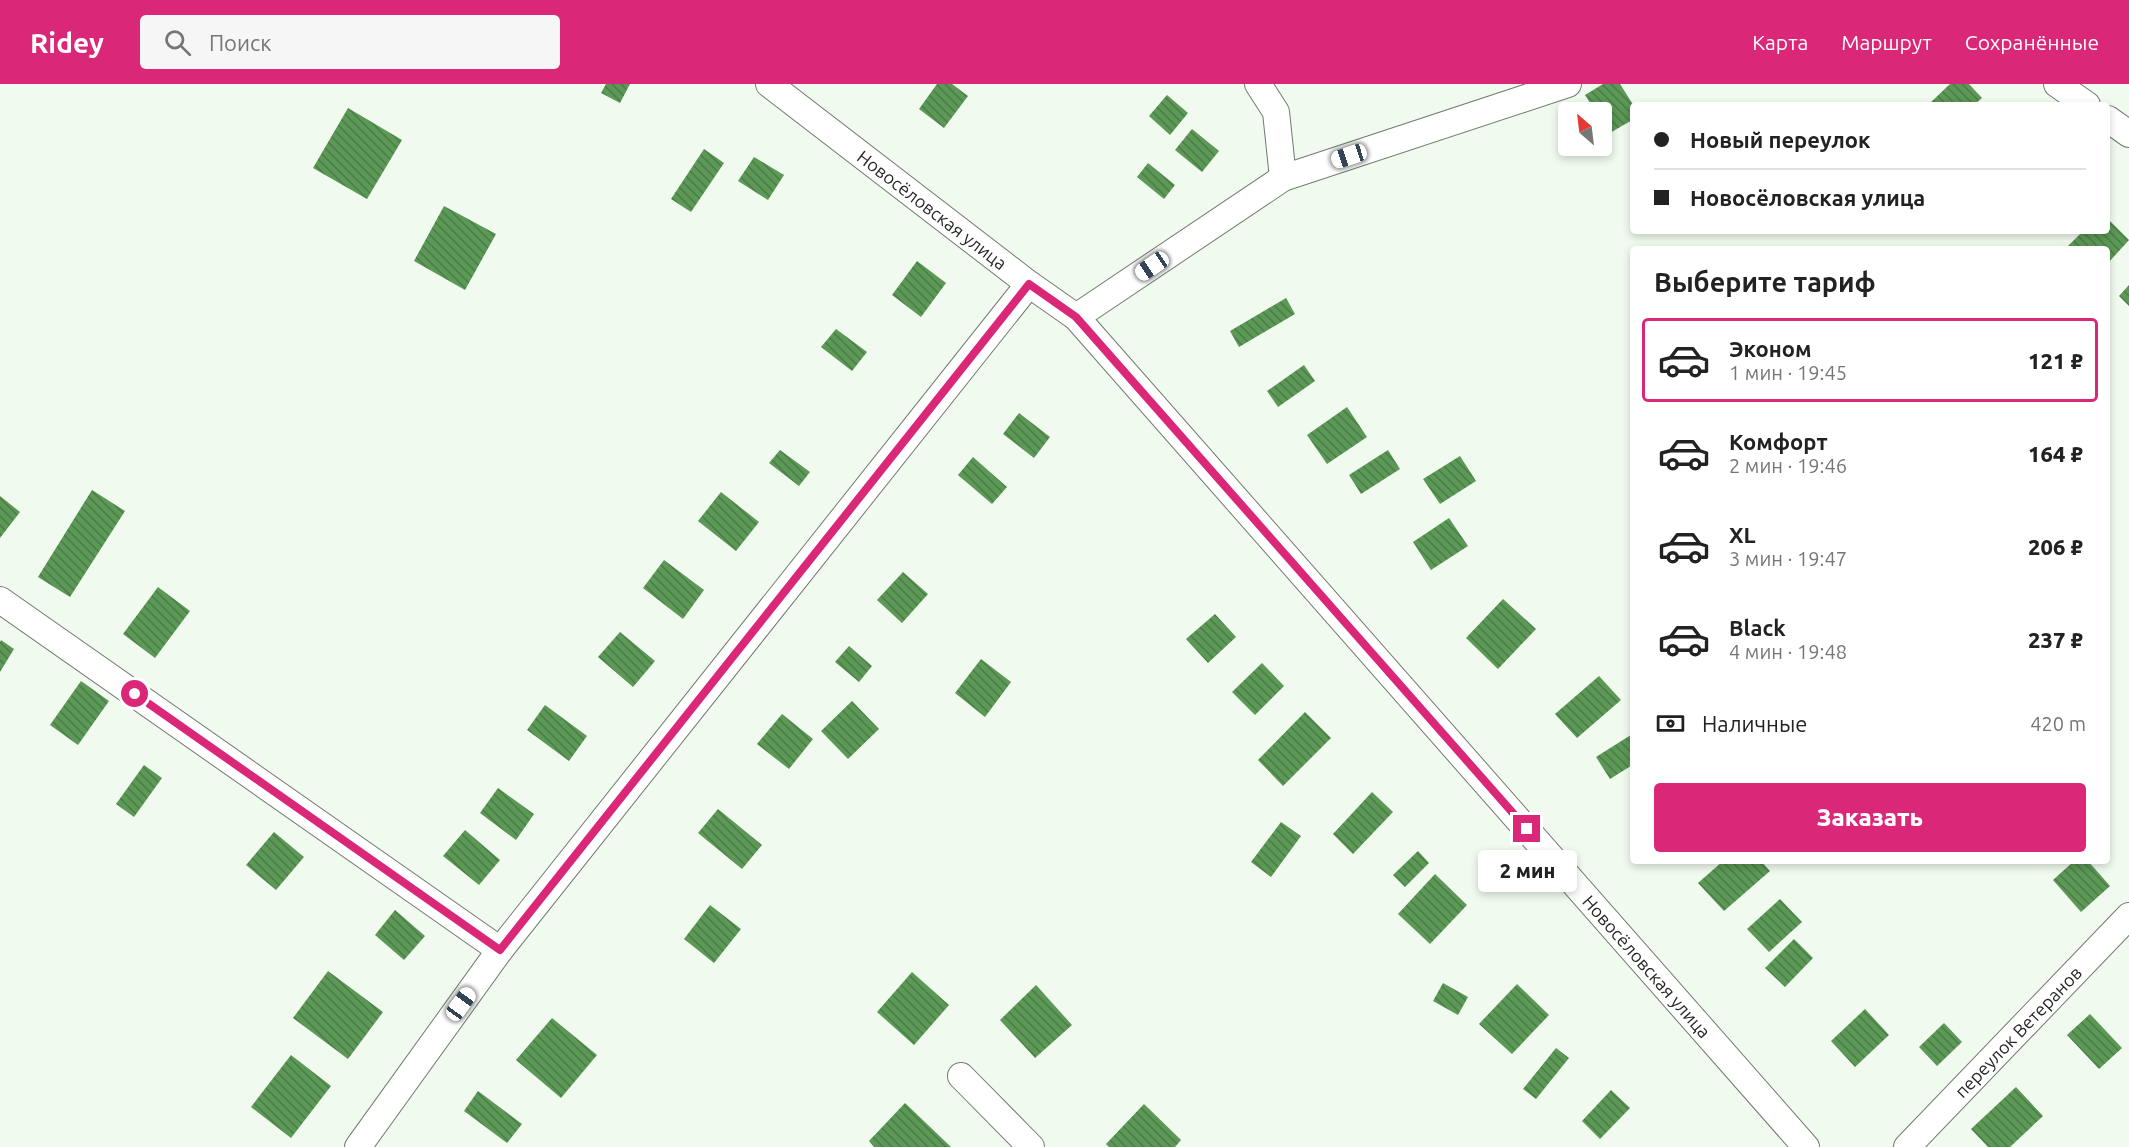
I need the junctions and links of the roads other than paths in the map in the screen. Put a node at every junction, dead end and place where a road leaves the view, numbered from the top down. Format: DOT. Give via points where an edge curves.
graph roads {
  1 [pos="769,84"];
  2 [pos="1258,84"];
  3 [pos="1568,84"];
  4 [pos="2057,84"];
  5 [pos="2083,102"];
  6 [pos="2110,120"];
  7 [pos="2129,134"];
  8 [pos="1283,178"];
  9 [pos="1029,284"];
  10 [pos="1076,317"];
  11 [pos="0,600"];
  12 [pos="2129,916"];
  13 [pos="500,950"];
  14 [pos="961,1076"];
  15 [pos="358,1147"];
  16 [pos="1031,1147"];
  17 [pos="1806,1147"];
  18 [pos="1907,1147"];
  1 -- 9 [label="street, Новосёловская улица"];
  2 -- 8 [label="street" via="1276,112"];
  3 -- 8 [label="street"];
  4 -- 5 [label="street"];
  6 -- 7 [label="street"];
  8 -- 10 [label="street"];
  9 -- 10 [label="street, Новосёловская улица"];
  9 -- 13 [label="street"];
  10 -- 17 [label="street, Новосёловская улица"];
  11 -- 13 [label="street"];
  12 -- 18 [label="street, переулок Ветеранов"];
  13 -- 15 [label="street"];
  14 -- 16 [label="street"];
}
